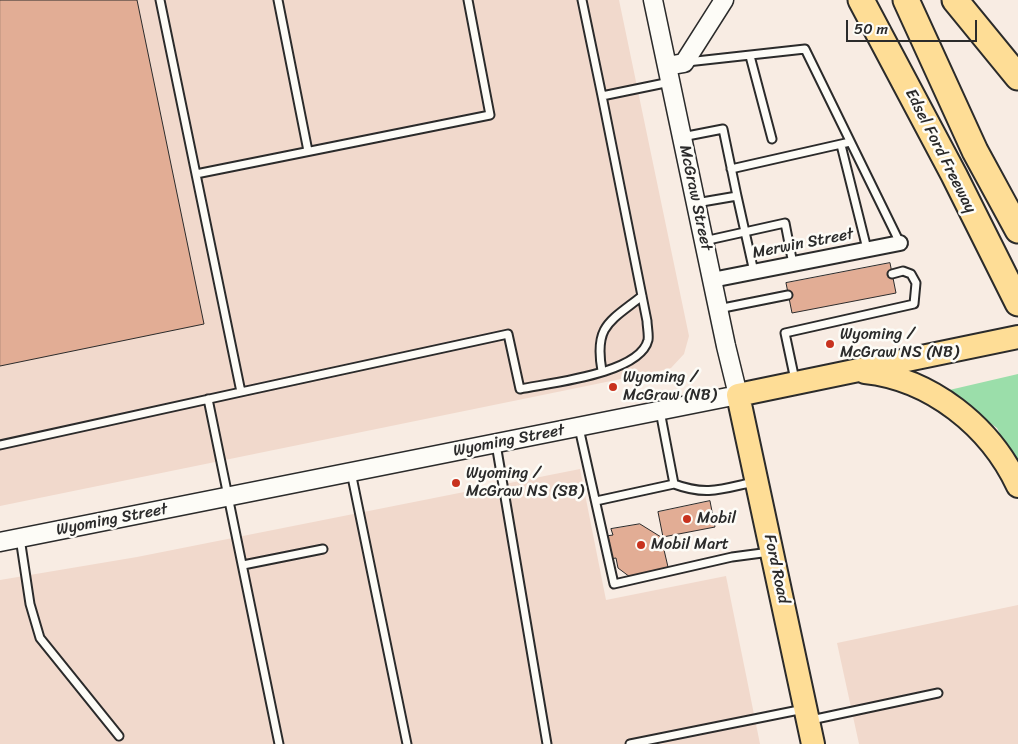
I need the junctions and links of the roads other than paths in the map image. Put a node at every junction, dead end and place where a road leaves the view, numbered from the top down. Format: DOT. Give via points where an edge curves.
graph roads {
  1 [pos="160,0"];
  2 [pos="278,0"];
  3 [pos="468,0"];
  4 [pos="582,0"];
  5 [pos="653,0"];
  6 [pos="724,0"];
  7 [pos="861,0"];
  8 [pos="906,0"];
  9 [pos="955,0"];
  10 [pos="750,56"];
  11 [pos="684,62"];
  12 [pos="668,74"];
  13 [pos="1018,77"];
  14 [pos="602,96"];
  15 [pos="682,137"];
  16 [pos="772,139"];
  17 [pos="850,142"];
  18 [pos="841,145"];
  19 [pos="308,152"];
  20 [pos="731,169"];
  21 [pos="196,174"];
  22 [pos="737,196"];
  23 [pos="696,203"];
  24 [pos="1018,230"];
  25 [pos="745,232"];
  26 [pos="704,241"];
  27 [pos="900,243"];
  28 [pos="867,249"];
  29 [pos="794,264"];
  30 [pos="754,272"];
  31 [pos="892,274"];
  32 [pos="712,280"];
  33 [pos="788,295"];
  34 [pos="642,296"];
  35 [pos="1018,303"];
  36 [pos="718,309"];
  37 [pos="1018,337"];
  38 [pos="854,371"];
  39 [pos="602,372"];
  40 [pos="795,383"];
  41 [pos="240,392"];
  42 [pos="738,395"];
  43 [pos="208,399"];
  44 [pos="660,411"];
  45 [pos="579,427"];
  46 [pos="496,443"];
  47 [pos="0,445"];
  48 [pos="351,472"];
  49 [pos="758,481"];
  50 [pos="674,484"];
  51 [pos="1018,486"];
  52 [pos="228,496"];
  53 [pos="596,501"];
  54 [pos="20,538"];
  55 [pos="0,542"];
  56 [pos="323,549"];
  57 [pos="773,552"];
  58 [pos="243,565"];
  59 [pos="938,693"];
  60 [pos="806,715"];
  61 [pos="119,736"];
  62 [pos="279,744"];
  63 [pos="408,744"];
  64 [pos="548,744"];
  65 [pos="630,744"];
  66 [pos="812,744"];
  1 -- 21 [label="lane"];
  2 -- 19 [label="lane"];
  3 -- 19 [label="lane" via="490,115"];
  4 -- 14 [label="lane"];
  5 -- 12 [label="street, McGraw Street"];
  6 -- 11 [label="street"];
  7 -- 35 [label="highway, Edsel Ford Freeway"];
  8 -- 24 [label="highway, Edsel Ford Freeway" via="975,151"];
  9 -- 13 [label="highway"];
  10 -- 11 [label="lane"];
  10 -- 16 [label="lane"];
  10 -- 17 [label="lane" via="805,49"];
  11 -- 12 [label="street"];
  12 -- 14 [label="lane"];
  12 -- 15 [label="street, McGraw Street"];
  14 -- 34 [label="lane"];
  15 -- 20 [label="lane" via="723,129"];
  15 -- 23 [label="street, McGraw Street"];
  17 -- 18 [label="lane"];
  17 -- 27 [label="lane"];
  18 -- 20 [label="lane"];
  18 -- 28 [label="lane"];
  19 -- 21 [label="lane"];
  20 -- 22 [label="lane"];
  21 -- 41 [label="lane"];
  22 -- 23 [label="lane"];
  22 -- 25 [label="lane"];
  23 -- 26 [label="street, McGraw Street"];
  25 -- 26 [label="lane"];
  25 -- 29 [label="lane" via="785,223"];
  25 -- 30 [label="lane"];
  26 -- 32 [label="street, McGraw Street"];
  27 -- 28 [label="street, Merwin Street"];
  28 -- 29 [label="street, Merwin Street"];
  29 -- 30 [label="street, Merwin Street"];
  30 -- 32 [label="street, Merwin Street"];
  31 -- 40 [label="lane" via="903,271 911,274 916,283 914,304 785,333"];
  32 -- 36 [label="street, McGraw Street"];
  33 -- 36 [label="lane"];
  34 -- 39 [label="lane" via="605,325 598,351"];
  34 -- 39 [label="lane" via="648,341 637,356 619,368"];
  36 -- 42 [label="street, McGraw Street"];
  37 -- 38 [label="main road, Wyoming Street"];
  38 -- 40 [label="main road, Wyoming Street"];
  38 -- 51 [label="main road" via="897,379 955,408 989,440"];
  39 -- 41 [label="lane" via="520,389 508,334"];
  40 -- 42 [label="main road, Wyoming Street"];
  41 -- 43 [label="lane"];
  42 -- 44 [label="street, Wyoming Street"];
  42 -- 49 [label="main road, Ford Road"];
  43 -- 47 [label="lane"];
  43 -- 52 [label="lane"];
  44 -- 45 [label="street, Wyoming Street"];
  44 -- 50 [label="lane"];
  45 -- 46 [label="street, Wyoming Street"];
  45 -- 53 [label="lane"];
  46 -- 48 [label="street, Wyoming Street"];
  46 -- 64 [label="lane"];
  48 -- 52 [label="street, Wyoming Street"];
  48 -- 63 [label="lane"];
  49 -- 50 [label="lane" via="706,492"];
  49 -- 57 [label="main road, Ford Road"];
  50 -- 53 [label="lane"];
  52 -- 54 [label="street, Wyoming Street"];
  52 -- 58 [label="lane"];
  53 -- 57 [label="lane" via="614,584"];
  54 -- 55 [label="street, Wyoming Street"];
  54 -- 61 [label="lane" via="30,604 40,638"];
  56 -- 58 [label="lane"];
  57 -- 60 [label="main road, Ford Road"];
  58 -- 62 [label="lane"];
  59 -- 60 [label="lane"];
  60 -- 65 [label="lane"];
  60 -- 66 [label="main road, Ford Road"];
}
